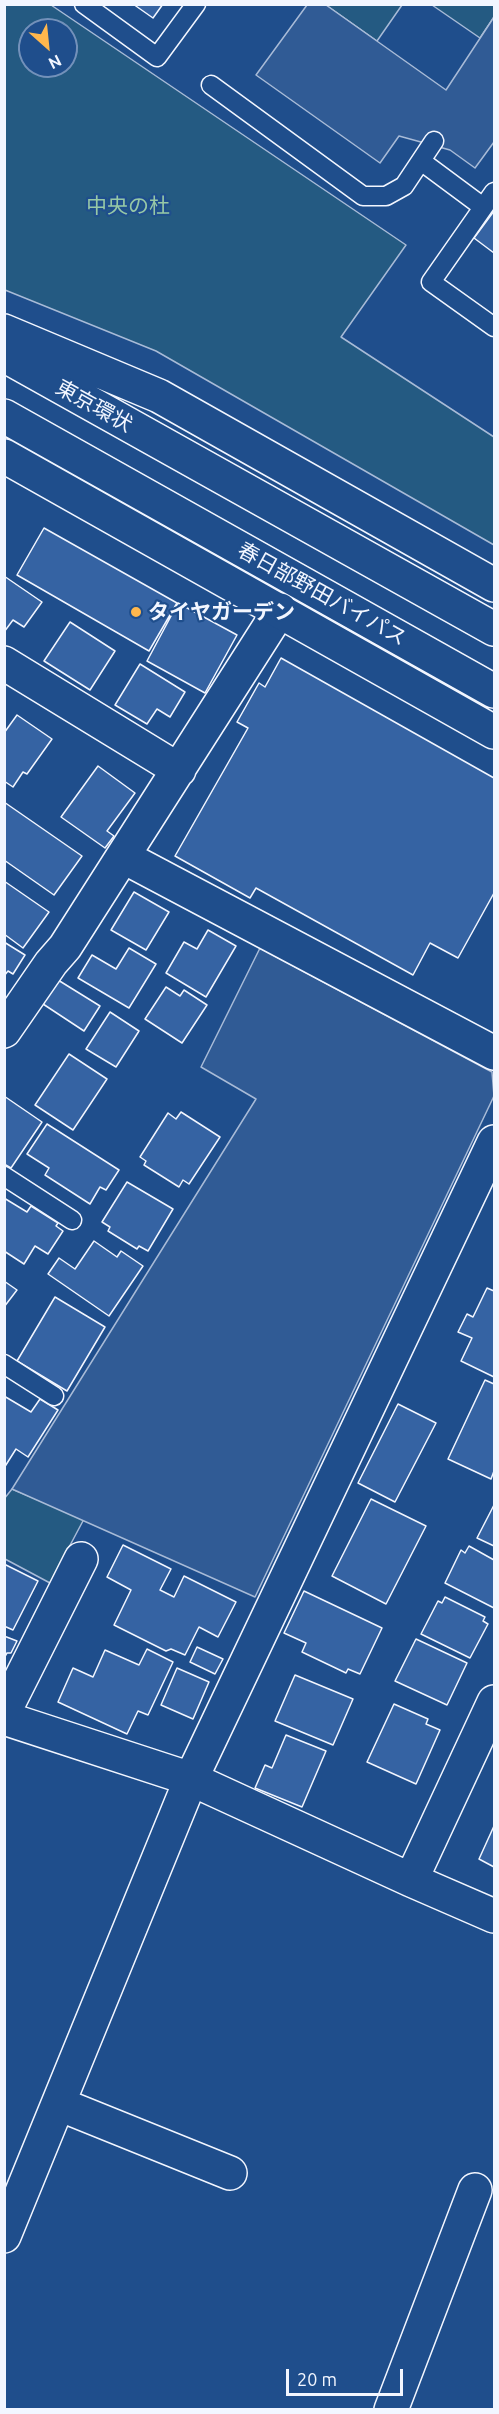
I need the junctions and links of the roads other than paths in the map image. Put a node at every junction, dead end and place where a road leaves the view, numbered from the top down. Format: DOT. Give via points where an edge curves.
graph roads {
  1 [pos="84,4"];
  2 [pos="196,4"];
  3 [pos="211,85"];
  4 [pos="435,141"];
  5 [pos="421,161"];
  6 [pos="495,192"];
  7 [pos="483,207"];
  8 [pos="495,327"];
  9 [pos="4,331"];
  10 [pos="4,355"];
  11 [pos="4,416"];
  12 [pos="4,456"];
  13 [pos="495,585"];
  14 [pos="280,610"];
  15 [pos="495,629"];
  16 [pos="4,663"];
  17 [pos="495,690"];
  18 [pos="495,732"];
  19 [pos="179,770"];
  20 [pos="124,857"];
  21 [pos="7,1021"];
  22 [pos="495,1053"];
  23 [pos="495,1142"];
  24 [pos="4,1176"];
  25 [pos="72,1220"];
  26 [pos="4,1364"];
  27 [pos="54,1396"];
  28 [pos="81,1559"];
  29 [pos="495,1702"];
  30 [pos="4,1712"];
  31 [pos="4,1718"];
  32 [pos="191,1779"];
  33 [pos="411,1880"];
  34 [pos="495,1916"];
  35 [pos="59,2104"];
  36 [pos="230,2173"];
  37 [pos="476,2190"];
  38 [pos="4,2236"];
  39 [pos="391,2409"];
  1 -- 2 [label="lane" via="157,57"];
  3 -- 5 [label="lane" via="363,196 386,196 404,186"];
  4 -- 5 [label="lane"];
  5 -- 7 [label="lane"];
  6 -- 7 [label="lane"];
  7 -- 8 [label="lane" via="431,282"];
  9 -- 13 [label="main road" via="159,396"];
  10 -- 15 [label="main road, 東京環状"];
  11 -- 17 [label="main road, 春日部野田バイパス"];
  12 -- 14 [label="main road"];
  14 -- 18 [label="main road"];
  14 -- 19 [label="main road"];
  16 -- 19 [label="main road"];
  19 -- 20 [label="main road"];
  20 -- 21 [label="main road" via="65,947"];
  20 -- 22 [label="main road"];
  23 -- 32 [label="main road"];
  24 -- 25 [label="lane"];
  26 -- 27 [label="lane"];
  28 -- 30 [label="main road"];
  29 -- 33 [label="main road"];
  31 -- 32 [label="main road"];
  32 -- 33 [label="main road"];
  32 -- 35 [label="main road"];
  33 -- 34 [label="main road"];
  35 -- 36 [label="main road"];
  35 -- 38 [label="main road"];
  37 -- 39 [label="main road"];
}
